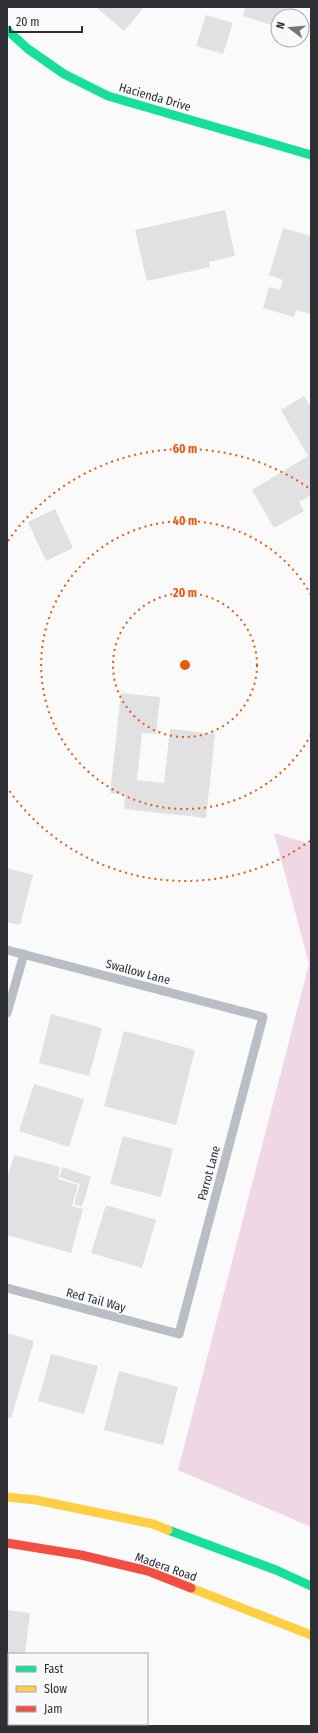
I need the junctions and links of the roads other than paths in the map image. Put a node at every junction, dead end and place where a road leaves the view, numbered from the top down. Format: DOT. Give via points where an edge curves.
graph roads {
  1 [pos="7,30"];
  2 [pos="311,155"];
  3 [pos="7,950"];
  4 [pos="24,954"];
  5 [pos="7,1013"];
  6 [pos="263,1017"];
  7 [pos="7,1288"];
  8 [pos="179,1334"];
  9 [pos="7,1497"];
  10 [pos="7,1543"];
  11 [pos="311,1586"];
  12 [pos="311,1635"];
  1 -- 2 [label="main road, Hacienda Drive" via="28,49 64,74 108,96"];
  3 -- 4 [label="lane, Swallow Lane"];
  4 -- 5 [label="lane"];
  4 -- 6 [label="lane, Swallow Lane"];
  6 -- 8 [label="lane, Parrot Lane"];
  7 -- 8 [label="lane, Red Tail Way"];
  9 -- 11 [label="main road" via="36,1500 153,1524 276,1570"];
  10 -- 12 [label="main road, Madera Road" via="81,1555 148,1571"];
}
